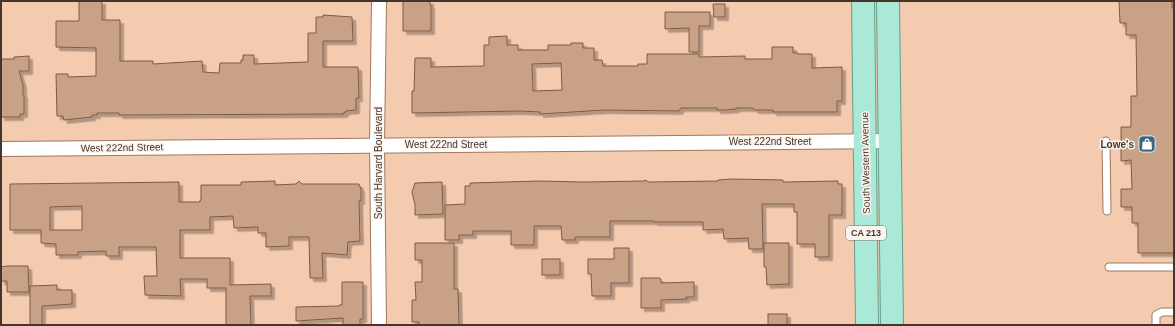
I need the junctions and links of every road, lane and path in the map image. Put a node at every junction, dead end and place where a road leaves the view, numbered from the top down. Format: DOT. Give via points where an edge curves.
graph roads {
  1 [pos="379,1"];
  2 [pos="863,1"];
  3 [pos="888,1"];
  4 [pos="865,140"];
  5 [pos="890,140"];
  6 [pos="1106,140"];
  7 [pos="377,144"];
  8 [pos="1,149"];
  9 [pos="1108,211"];
  10 [pos="1109,267"];
  11 [pos="1174,267"];
  12 [pos="1174,312"];
  13 [pos="379,325"];
  14 [pos="867,325"];
  15 [pos="892,325"];
  16 [pos="1156,325"];
  1 -- 7 [label="street, South Harvard Boulevard"];
  2 -- 4 [label="main road, South Western Avenue / CA 213"];
  3 -- 5 [label="main road, CA 213"];
  4 -- 5 [label="street, West 222nd Street"];
  4 -- 7 [label="street, West 222nd Street"];
  4 -- 14 [label="main road, South Western Avenue / CA 213"];
  5 -- 15 [label="main road, CA 213"];
  6 -- 9 [label="lane"];
  7 -- 8 [label="street, West 222nd Street"];
  7 -- 13 [label="street, South Harvard Boulevard"];
  10 -- 11 [label="lane"];
  12 -- 16 [label="lane" via="1162,312 1156,316"];
}
